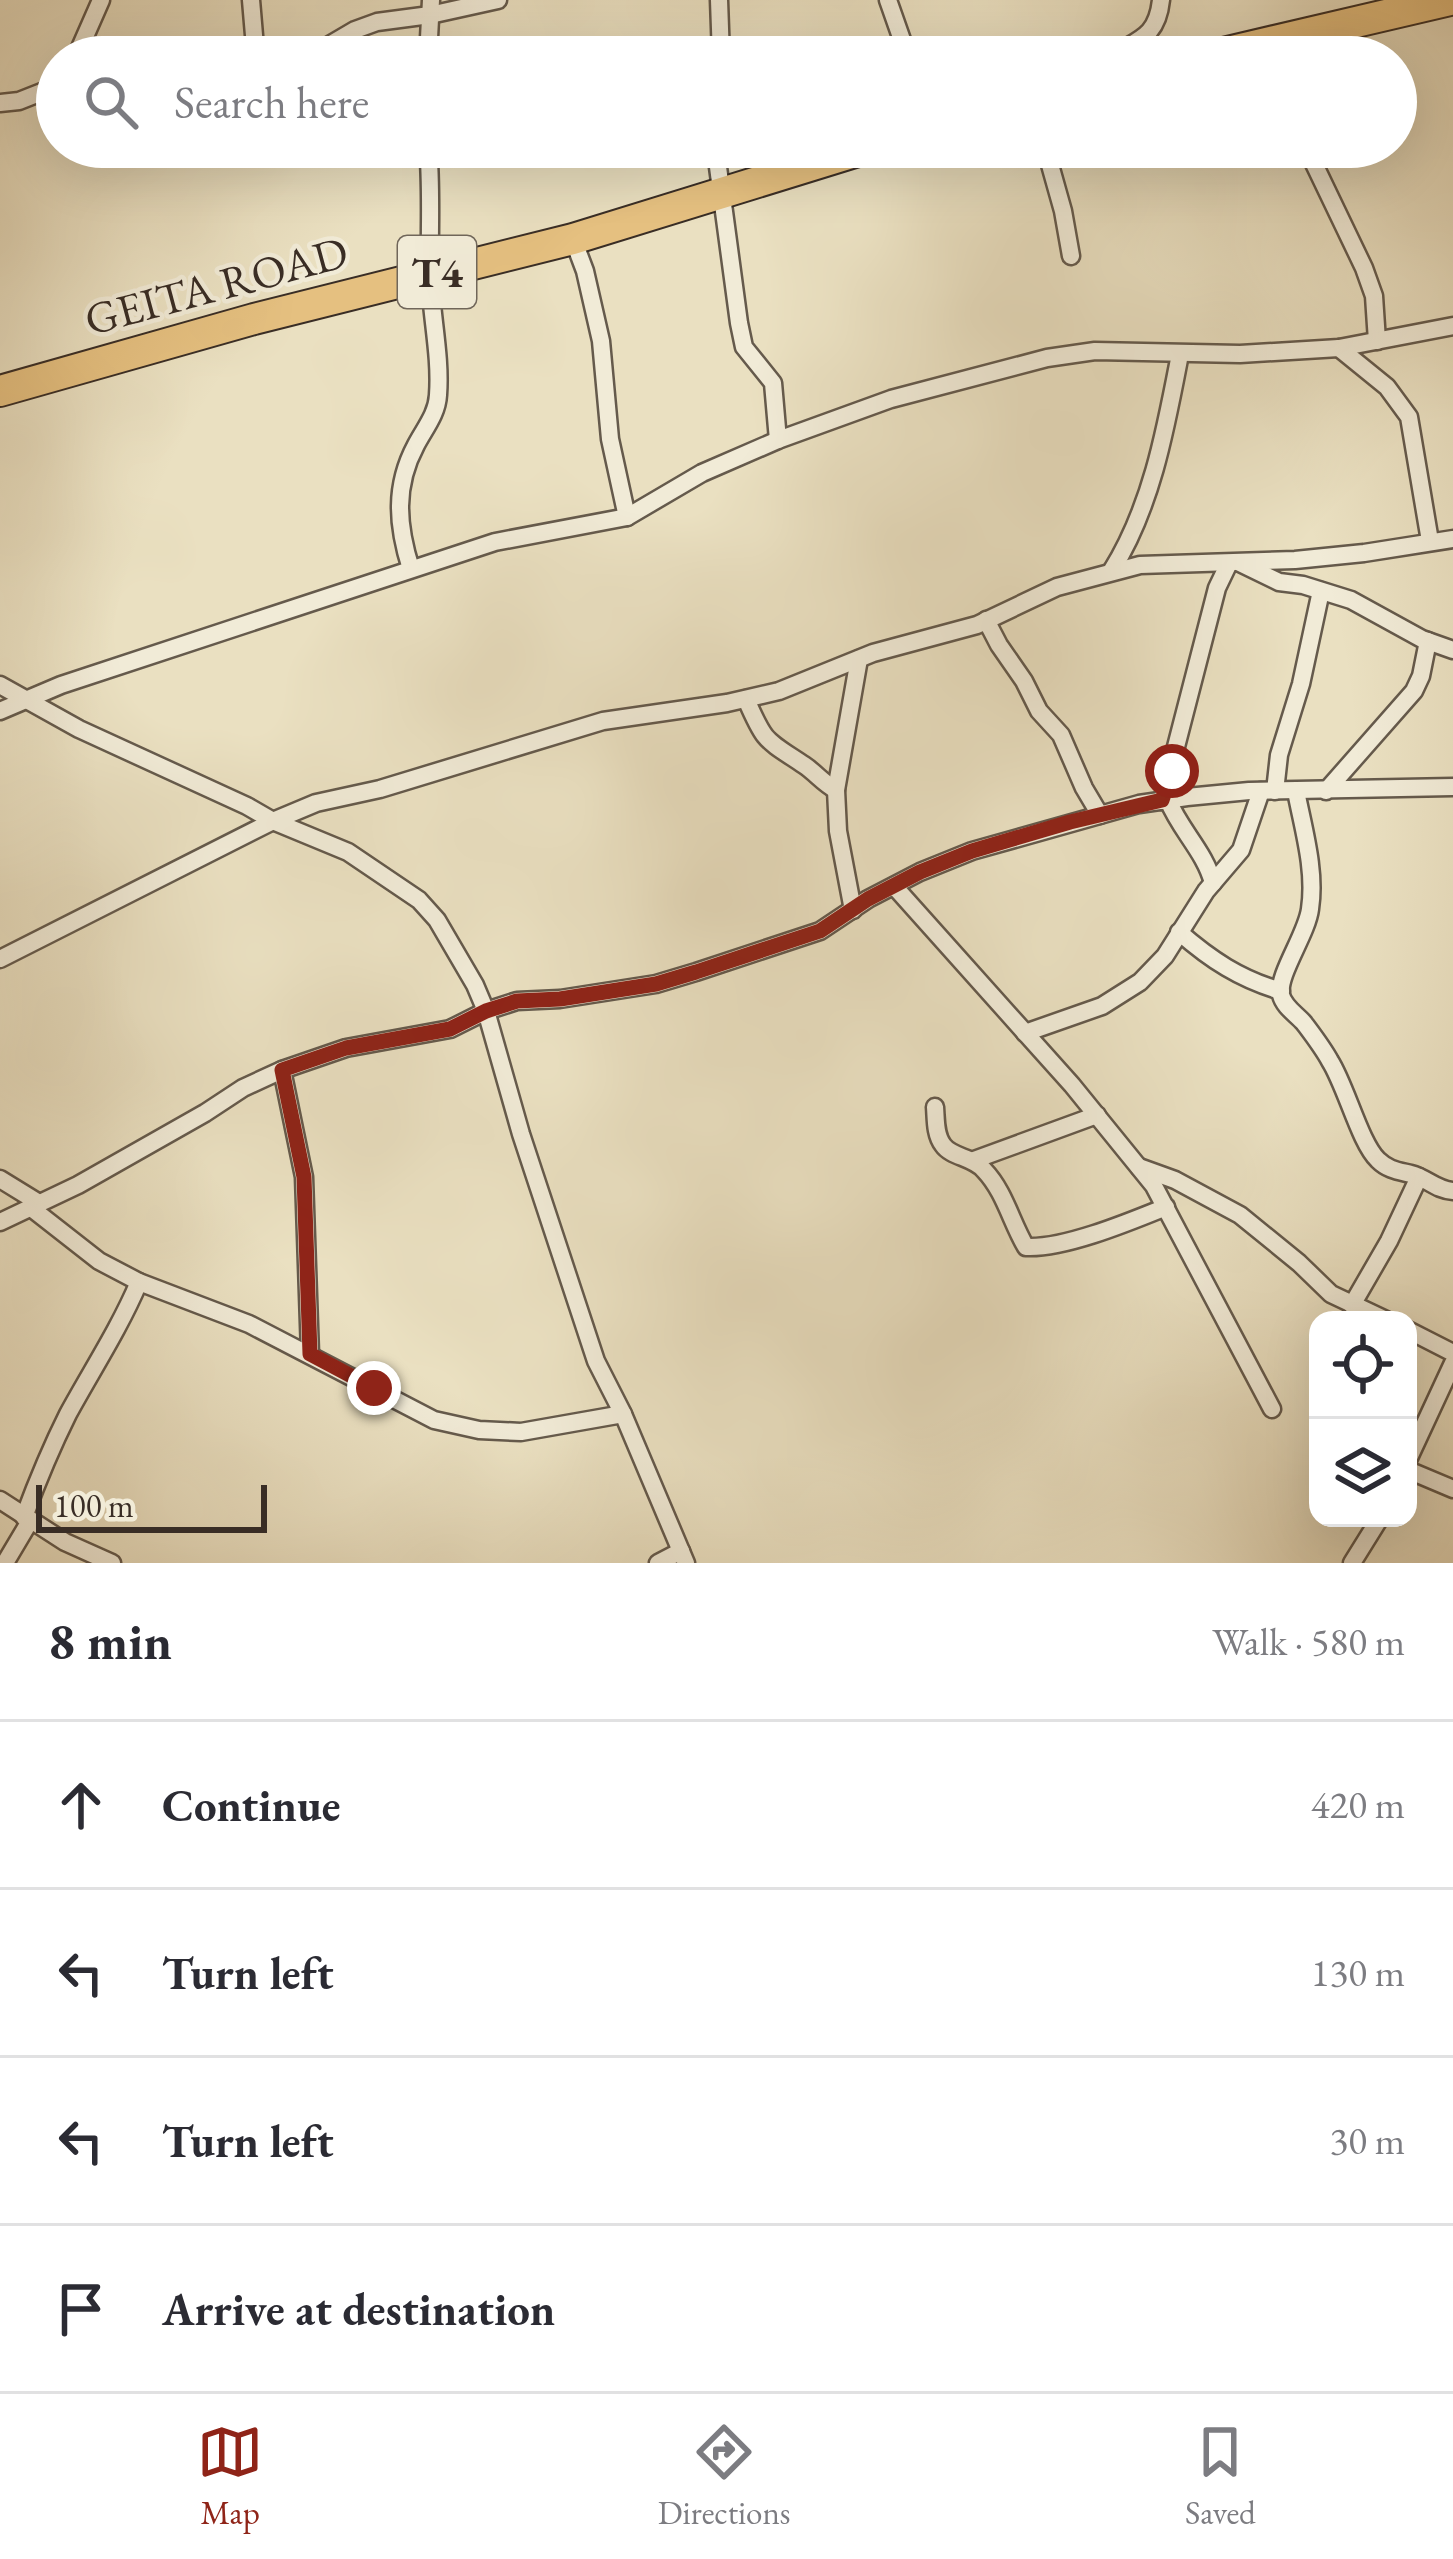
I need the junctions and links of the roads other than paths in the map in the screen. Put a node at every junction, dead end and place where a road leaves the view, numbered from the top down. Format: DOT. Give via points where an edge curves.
graph roads {
  1 [pos="101,0"];
  2 [pos="251,0"];
  3 [pos="498,0"];
  4 [pos="719,0"];
  5 [pos="888,0"];
  6 [pos="1161,0"];
  7 [pos="1450,0"];
  8 [pos="431,7"];
  9 [pos="1353,10"];
  10 [pos="85,36"];
  11 [pos="254,36"];
  12 [pos="350,36"];
  13 [pos="720,36"];
  14 [pos="901,36"];
  15 [pos="1147,36"];
  16 [pos="1296,36"];
  17 [pos="36,95"];
  18 [pos="0,103"];
  19 [pos="430,168"];
  20 [pos="720,168"];
  21 [pos="806,168"];
  22 [pos="1052,168"];
  23 [pos="1316,168"];
  24 [pos="721,195"];
  25 [pos="573,239"];
  26 [pos="1071,256"];
  27 [pos="430,274"];
  28 [pos="1453,326"];
  29 [pos="1377,341"];
  30 [pos="1339,348"];
  31 [pos="1180,354"];
  32 [pos="0,391"];
  33 [pos="778,440"];
  34 [pos="627,517"];
  35 [pos="1453,538"];
  36 [pos="1430,542"];
  37 [pos="1234,562"];
  38 [pos="411,569"];
  39 [pos="1112,570"];
  40 [pos="1321,591"];
  41 [pos="986,620"];
  42 [pos="1428,641"];
  43 [pos="1453,650"];
  44 [pos="859,659"];
  45 [pos="0,685"];
  46 [pos="746,699"];
  47 [pos="28,701"];
  48 [pos="0,711"];
  49 [pos="1453,787"];
  50 [pos="836,790"];
  51 [pos="1326,790"];
  52 [pos="1268,791"];
  53 [pos="1296,791"];
  54 [pos="1166,800"];
  55 [pos="1100,814"];
  56 [pos="273,821"];
  57 [pos="1213,883"];
  58 [pos="893,886"];
  59 [pos="853,910"];
  60 [pos="1179,932"];
  61 [pos="0,959"];
  62 [pos="1281,991"];
  63 [pos="486,1011"];
  64 [pos="1024,1033"];
  65 [pos="282,1070"];
  66 [pos="935,1107"];
  67 [pos="1097,1115"];
  68 [pos="974,1160"];
  69 [pos="1138,1166"];
  70 [pos="1419,1177"];
  71 [pos="0,1179"];
  72 [pos="1453,1192"];
  73 [pos="34,1205"];
  74 [pos="1166,1208"];
  75 [pos="0,1222"];
  76 [pos="139,1282"];
  77 [pos="1352,1305"];
  78 [pos="1366,1311"];
  79 [pos="1417,1335"];
  80 [pos="1453,1353"];
  81 [pos="310,1354"];
  82 [pos="1453,1363"];
  83 [pos="1272,1409"];
  84 [pos="623,1414"];
  85 [pos="1417,1441"];
  86 [pos="1417,1474"];
  87 [pos="1453,1489"];
  88 [pos="0,1500"];
  89 [pos="27,1519"];
  90 [pos="1374,1527"];
  91 [pos="684,1557"];
  92 [pos="87,1558"];
  93 [pos="5,1563"];
  94 [pos="112,1563"];
  95 [pos="658,1563"];
  96 [pos="1352,1563"];
  1 -- 10 [label="street"];
  2 -- 11 [label="street"];
  3 -- 8 [label="street"];
  4 -- 13 [label="street"];
  5 -- 14 [label="street"];
  6 -- 15 [label="street"];
  7 -- 9 [label="highway"];
  8 -- 12 [label="street"];
  9 -- 16 [label="highway"];
  17 -- 18 [label="street"];
  19 -- 27 [label="street"];
  20 -- 24 [label="street"];
  21 -- 24 [label="highway, GEITA ROAD / T4"];
  22 -- 26 [label="street"];
  23 -- 29 [label="street" via="1374,296"];
  24 -- 25 [label="highway, GEITA ROAD / T4"];
  24 -- 33 [label="street" via="744,347 773,383"];
  25 -- 27 [label="highway, GEITA ROAD / T4"];
  25 -- 34 [label="street" via="601,340"];
  27 -- 32 [label="highway, GEITA ROAD / T4"];
  27 -- 38 [label="street" via="436,411 406,463 398,515"];
  28 -- 29 [label="street"];
  29 -- 30 [label="street"];
  30 -- 31 [label="street"];
  30 -- 36 [label="street" via="1388,387 1408,417"];
  31 -- 33 [label="street" via="1047,358 891,399"];
  31 -- 39 [label="street" via="1150,489"];
  33 -- 34 [label="street"];
  34 -- 38 [label="street" via="495,542"];
  35 -- 36 [label="street"];
  36 -- 37 [label="street"];
  37 -- 39 [label="street"];
  37 -- 40 [label="street"];
  37 -- 54 [label="street" via="1217,589"];
  38 -- 47 [label="street"];
  39 -- 41 [label="street"];
  40 -- 42 [label="street"];
  40 -- 52 [label="street"];
  41 -- 44 [label="street"];
  41 -- 55 [label="street"];
  42 -- 43 [label="street"];
  42 -- 51 [label="street" via="1414,691"];
  44 -- 46 [label="street"];
  44 -- 50 [label="street"];
  45 -- 47 [label="street"];
  46 -- 50 [label="street" via="764,738"];
  46 -- 56 [label="street" via="603,721"];
  47 -- 48 [label="street"];
  47 -- 56 [label="street"];
  49 -- 51 [label="street"];
  50 -- 59 [label="street"];
  51 -- 53 [label="street"];
  52 -- 53 [label="street"];
  52 -- 54 [label="street"];
  52 -- 57 [label="street" via="1241,850"];
  53 -- 62 [label="street" via="1312,902"];
  54 -- 55 [label="street"];
  54 -- 57 [label="street"];
  55 -- 58 [label="street" via="972,851"];
  56 -- 61 [label="street"];
  56 -- 63 [label="street" via="348,853 419,900"];
  57 -- 60 [label="street"];
  58 -- 59 [label="street"];
  58 -- 64 [label="street"];
  59 -- 63 [label="street" via="820,931 656,984"];
  60 -- 62 [label="street" via="1223,968"];
  60 -- 64 [label="street" via="1140,982 1102,1006"];
  62 -- 70 [label="street" via="1342,1082 1373,1154"];
  63 -- 65 [label="street" via="450,1029 346,1048"];
  63 -- 84 [label="street" via="596,1361"];
  64 -- 67 [label="street"];
  65 -- 73 [label="street"];
  65 -- 81 [label="street" via="304,1177"];
  66 -- 68 [label="street" via="942,1145"];
  67 -- 68 [label="street"];
  67 -- 69 [label="street"];
  68 -- 74 [label="street" via="993,1180 1026,1247"];
  69 -- 74 [label="street"];
  69 -- 77 [label="street" via="1240,1215"];
  70 -- 72 [label="street"];
  70 -- 77 [label="street"];
  71 -- 73 [label="street"];
  73 -- 75 [label="street"];
  73 -- 76 [label="street" via="99,1262"];
  74 -- 83 [label="street"];
  76 -- 81 [label="street"];
  76 -- 89 [label="street" via="61,1430"];
  77 -- 78 [label="street"];
  79 -- 80 [label="street"];
  81 -- 84 [label="street" via="434,1420 479,1430 521,1432"];
  82 -- 85 [label="street"];
  84 -- 91 [label="street"];
  86 -- 87 [label="street"];
  88 -- 89 [label="street"];
  89 -- 92 [label="street"];
  89 -- 93 [label="street"];
  90 -- 96 [label="street"];
  91 -- 95 [label="street"];
  92 -- 94 [label="street"];
}
